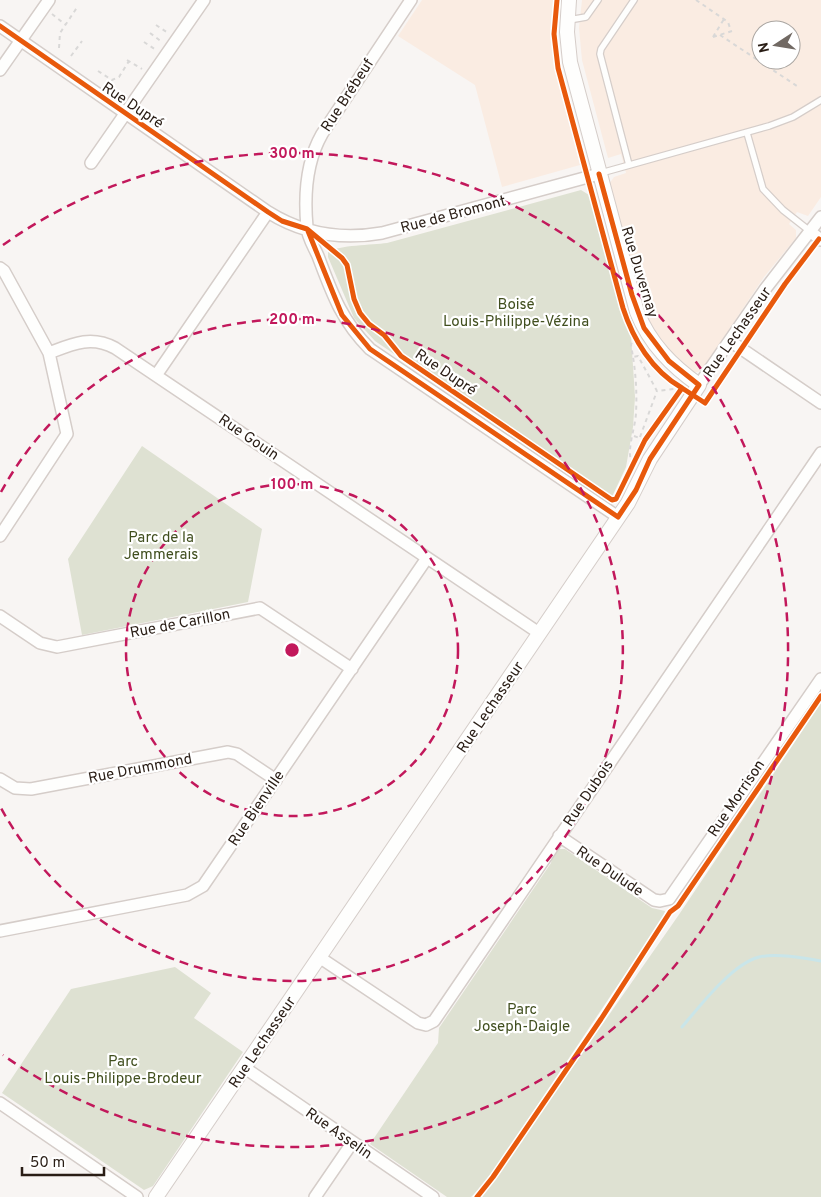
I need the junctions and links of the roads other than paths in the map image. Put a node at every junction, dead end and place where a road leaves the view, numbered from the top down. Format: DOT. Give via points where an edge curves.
graph roads {
  1 [pos="49,0"];
  2 [pos="204,0"];
  3 [pos="410,0"];
  4 [pos="569,0"];
  5 [pos="598,0"];
  6 [pos="634,0"];
  7 [pos="567,20"];
  8 [pos="0,26"];
  9 [pos="20,41"];
  10 [pos="0,70"];
  11 [pos="821,100"];
  12 [pos="126,115"];
  13 [pos="747,133"];
  14 [pos="92,164"];
  15 [pos="630,165"];
  16 [pos="599,174"];
  17 [pos="268,212"];
  18 [pos="821,217"];
  19 [pos="307,229"];
  20 [pos="811,232"];
  21 [pos="821,240"];
  22 [pos="0,268"];
  23 [pos="730,341"];
  24 [pos="49,353"];
  25 [pos="157,374"];
  26 [pos="692,389"];
  27 [pos="821,403"];
  28 [pos="821,453"];
  29 [pos="618,517"];
  30 [pos="0,536"];
  31 [pos="427,558"];
  32 [pos="0,616"];
  33 [pos="540,633"];
  34 [pos="352,669"];
  35 [pos="821,679"];
  36 [pos="0,779"];
  37 [pos="276,780"];
  38 [pos="559,836"];
  39 [pos="664,901"];
  40 [pos="0,931"];
  41 [pos="319,957"];
  42 [pos="245,1068"];
  43 [pos="0,1103"];
  44 [pos="352,1143"];
  45 [pos="137,1197"];
  46 [pos="156,1197"];
  47 [pos="315,1197"];
  48 [pos="433,1197"];
  1 -- 9 [label="street"];
  2 -- 12 [label="street"];
  3 -- 19 [label="street, Rue Brébeuf" via="314,149 306,187"];
  4 -- 7 [label="street, Rue Duvernay"];
  5 -- 7 [label="lane" via="584,18"];
  6 -- 15 [label="lane" via="600,54"];
  7 -- 16 [label="street, Rue Duvernay" via="570,62"];
  8 -- 9 [label="street, Rue Dupré"];
  9 -- 10 [label="street"];
  9 -- 12 [label="street, Rue Dupré"];
  11 -- 13 [label="lane" via="793,117"];
  12 -- 14 [label="street"];
  12 -- 17 [label="street, Rue Dupré"];
  13 -- 15 [label="lane"];
  13 -- 20 [label="lane" via="763,189"];
  15 -- 16 [label="lane"];
  16 -- 19 [label="street, Rue de Bromont" via="382,233 340,237"];
  16 -- 26 [label="street, Rue Duvernay" via="644,328"];
  17 -- 19 [label="street, Rue Dupré" via="282,221"];
  17 -- 25 [label="street"];
  18 -- 20 [label="street, Rue Lechasseur"];
  19 -- 29 [label="street, Rue Dupré" via="342,315 370,349"];
  20 -- 21 [label="street"];
  20 -- 23 [label="street, Rue Lechasseur" via="766,288"];
  22 -- 24 [label="street"];
  23 -- 26 [label="street, Rue Lechasseur"];
  23 -- 27 [label="street"];
  24 -- 25 [label="street, Rue Gouin" via="84,341 100,342 120,350"];
  24 -- 30 [label="street" via="67,436"];
  25 -- 31 [label="street, Rue Gouin"];
  26 -- 29 [label="street, Rue Lechasseur"];
  28 -- 38 [label="street, Rue Dubois"];
  29 -- 33 [label="street, Rue Lechasseur"];
  31 -- 33 [label="street, Rue Gouin"];
  31 -- 34 [label="street, Rue Bienville"];
  32 -- 34 [label="street, Rue de Carillon" via="40,643 57,647 260,608"];
  33 -- 41 [label="street, Rue Lechasseur"];
  34 -- 37 [label="street, Rue Bienville"];
  35 -- 39 [label="street, Rue Morrison" via="674,894"];
  36 -- 37 [label="street, Rue Drummond" via="15,788 27,790 231,752"];
  37 -- 40 [label="street, Rue Bienville" via="208,879 195,892"];
  38 -- 39 [label="street, Rue Dulude" via="654,900"];
  38 -- 41 [label="street, Rue Dubois" via="432,1023 418,1023"];
  41 -- 42 [label="street, Rue Lechasseur"];
  42 -- 44 [label="street, Rue Asselin"];
  42 -- 46 [label="street, Rue Lechasseur"];
  43 -- 45 [label="street"];
  44 -- 47 [label="street"];
  44 -- 48 [label="street, Rue Asselin"];
}
